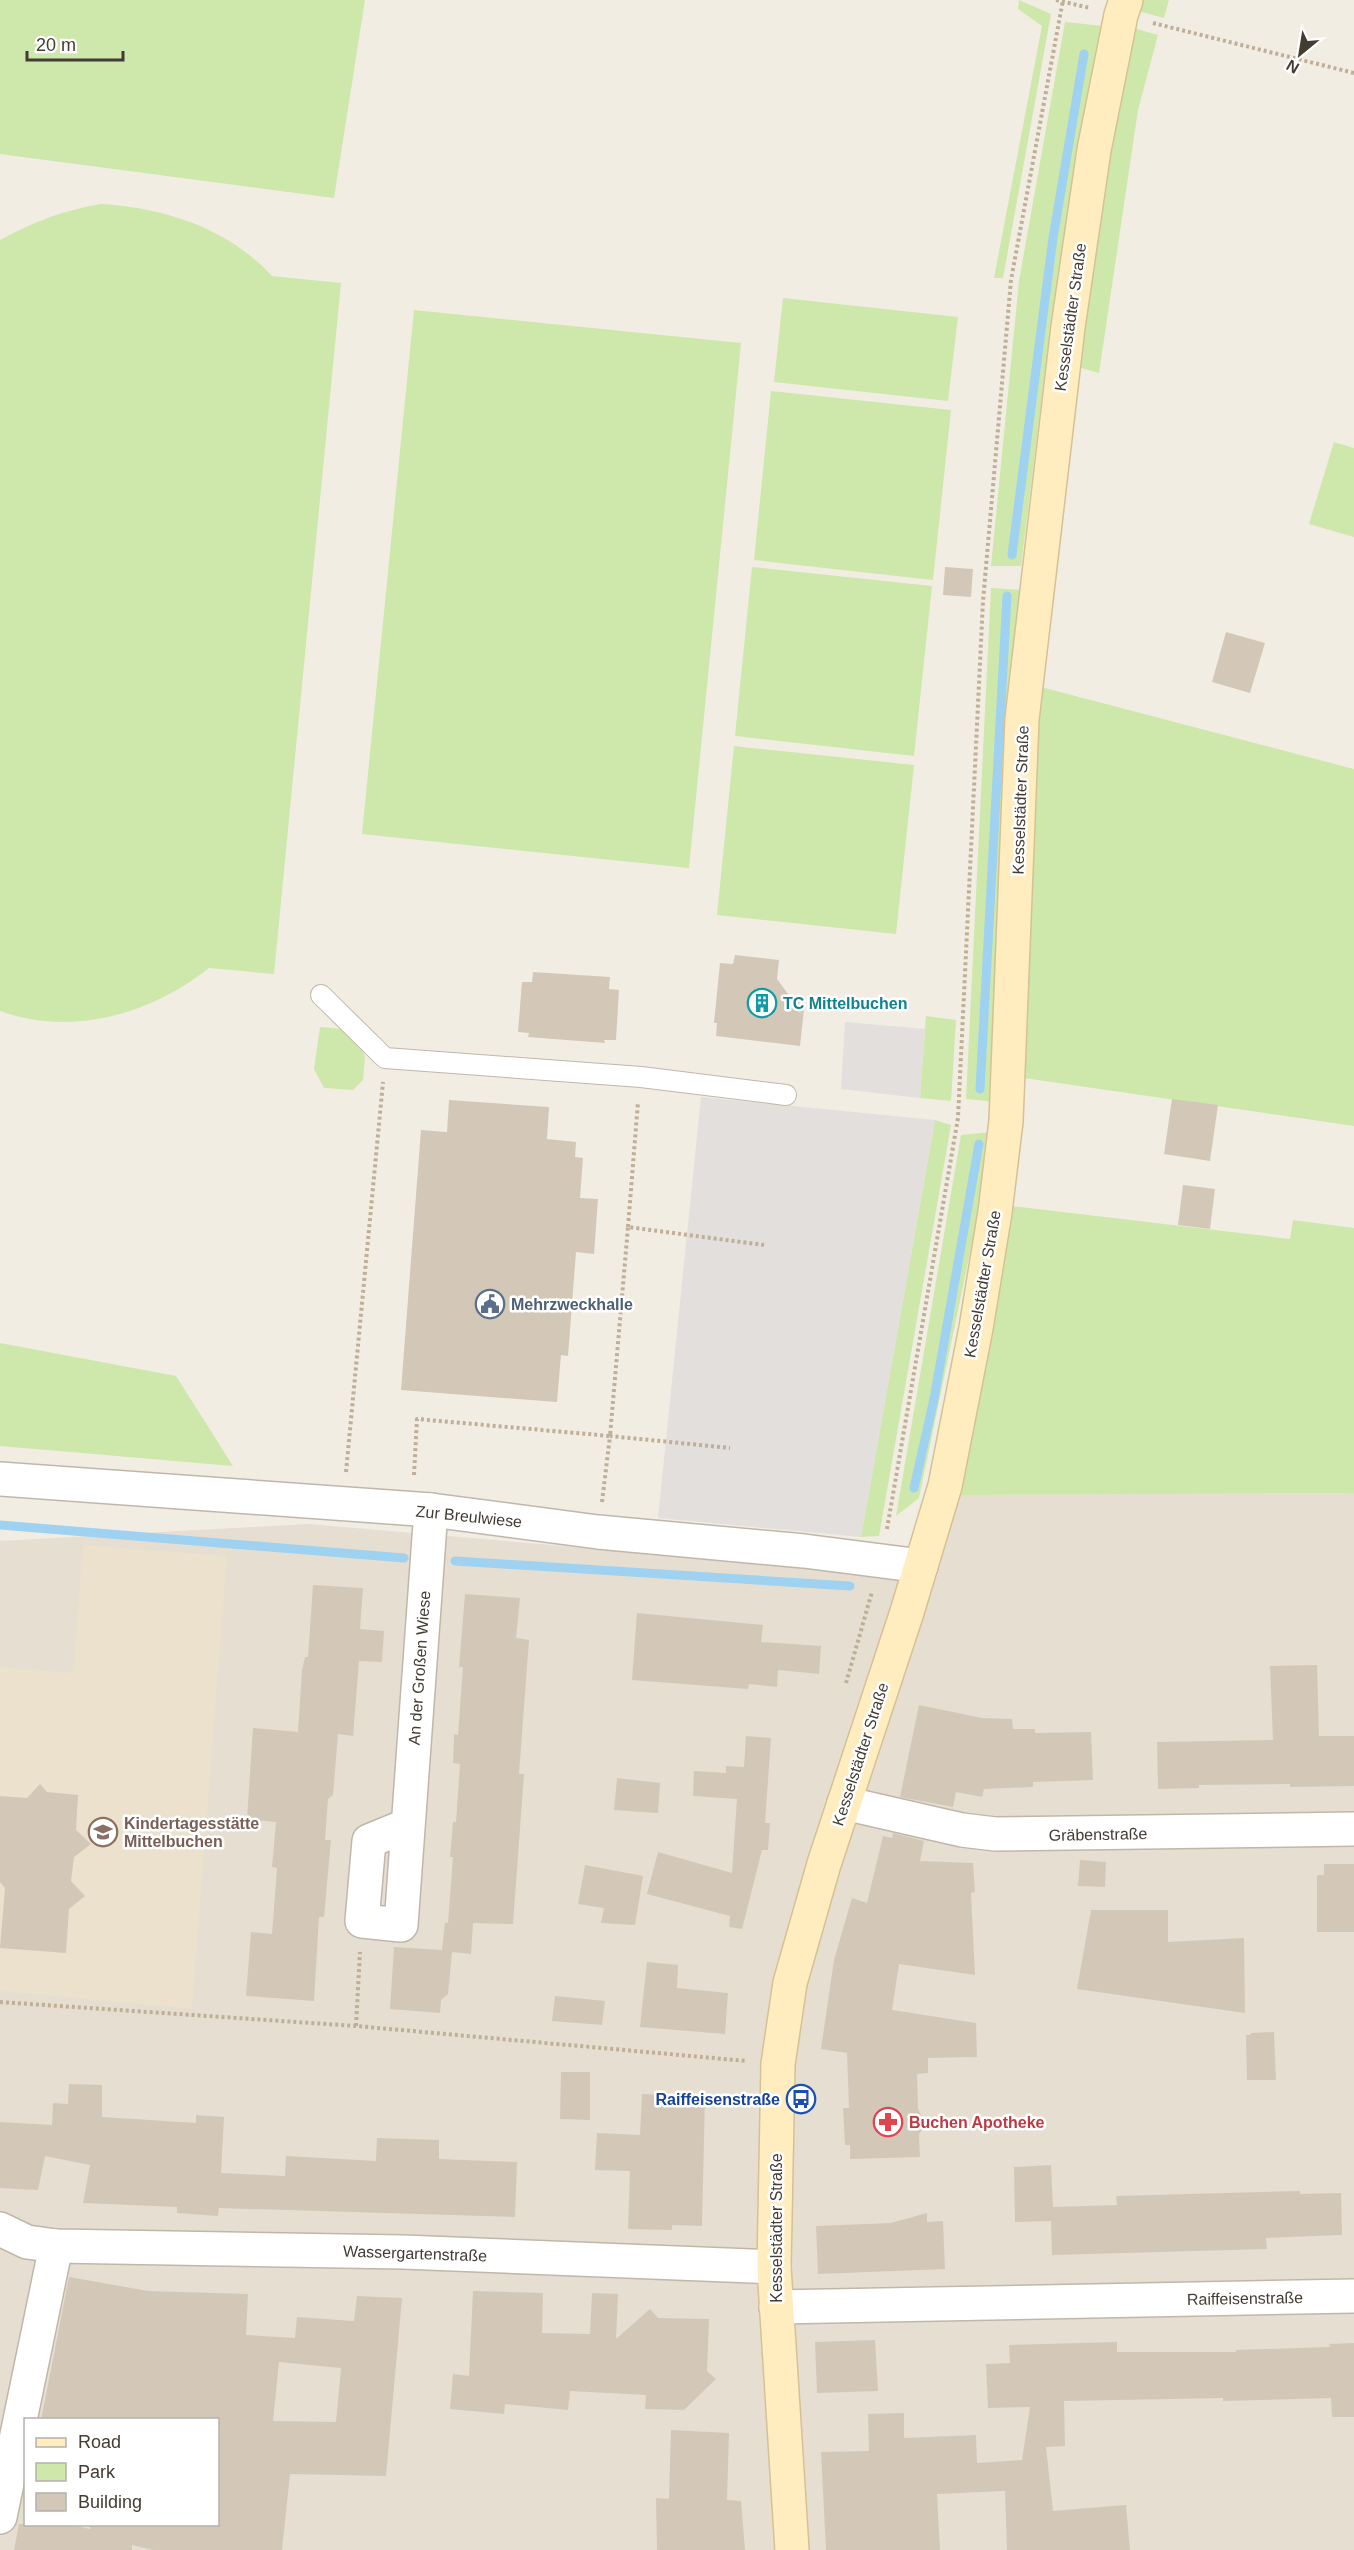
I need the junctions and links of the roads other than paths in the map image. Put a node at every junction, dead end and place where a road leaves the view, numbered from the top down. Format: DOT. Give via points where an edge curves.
graph roads {
  1 [pos="1124,8"];
  2 [pos="321,995"];
  3 [pos="786,1095"];
  4 [pos="5,1483"];
  5 [pos="421,1510"];
  6 [pos="921,1566"];
  7 [pos="844,1803"];
  8 [pos="1354,1829"];
  9 [pos="362,1921"];
  10 [pos="0,2229"];
  11 [pos="56,2246"];
  12 [pos="774,2267"];
  13 [pos="1354,2296"];
  14 [pos="776,2307"];
  15 [pos="0,2517"];
  16 [pos="792,2550"];
  1 -- 6 [label="main road, Kesselstädter Straße" via="1094,150 1068,327 1022,719 1006,1121 997,1201 945,1485"];
  2 -- 3 [label="lane" via="385,1058 640,1077"];
  4 -- 5 [label="street, Zur Breulwiese"];
  5 -- 6 [label="street, Zur Breulwiese"];
  5 -- 9 [label="street, An der Großen Wiese" via="401,1925"];
  6 -- 7 [label="main road, Kesselstädter Straße"];
  7 -- 8 [label="street, Gräbenstraße" via="995,1834"];
  7 -- 12 [label="main road, Kesselstädter Straße" via="790,1983 778,2064"];
  10 -- 11 [label="street, Wassergartenstraße" via="27,2242"];
  11 -- 12 [label="street, Wassergartenstraße" via="403,2252"];
  11 -- 15 [label="street"];
  12 -- 14 [label="main road, Kesselstädter Straße"];
  13 -- 14 [label="street, Raiffeisenstraße"];
  14 -- 16 [label="main road, Kesselstädter Straße"];
}
